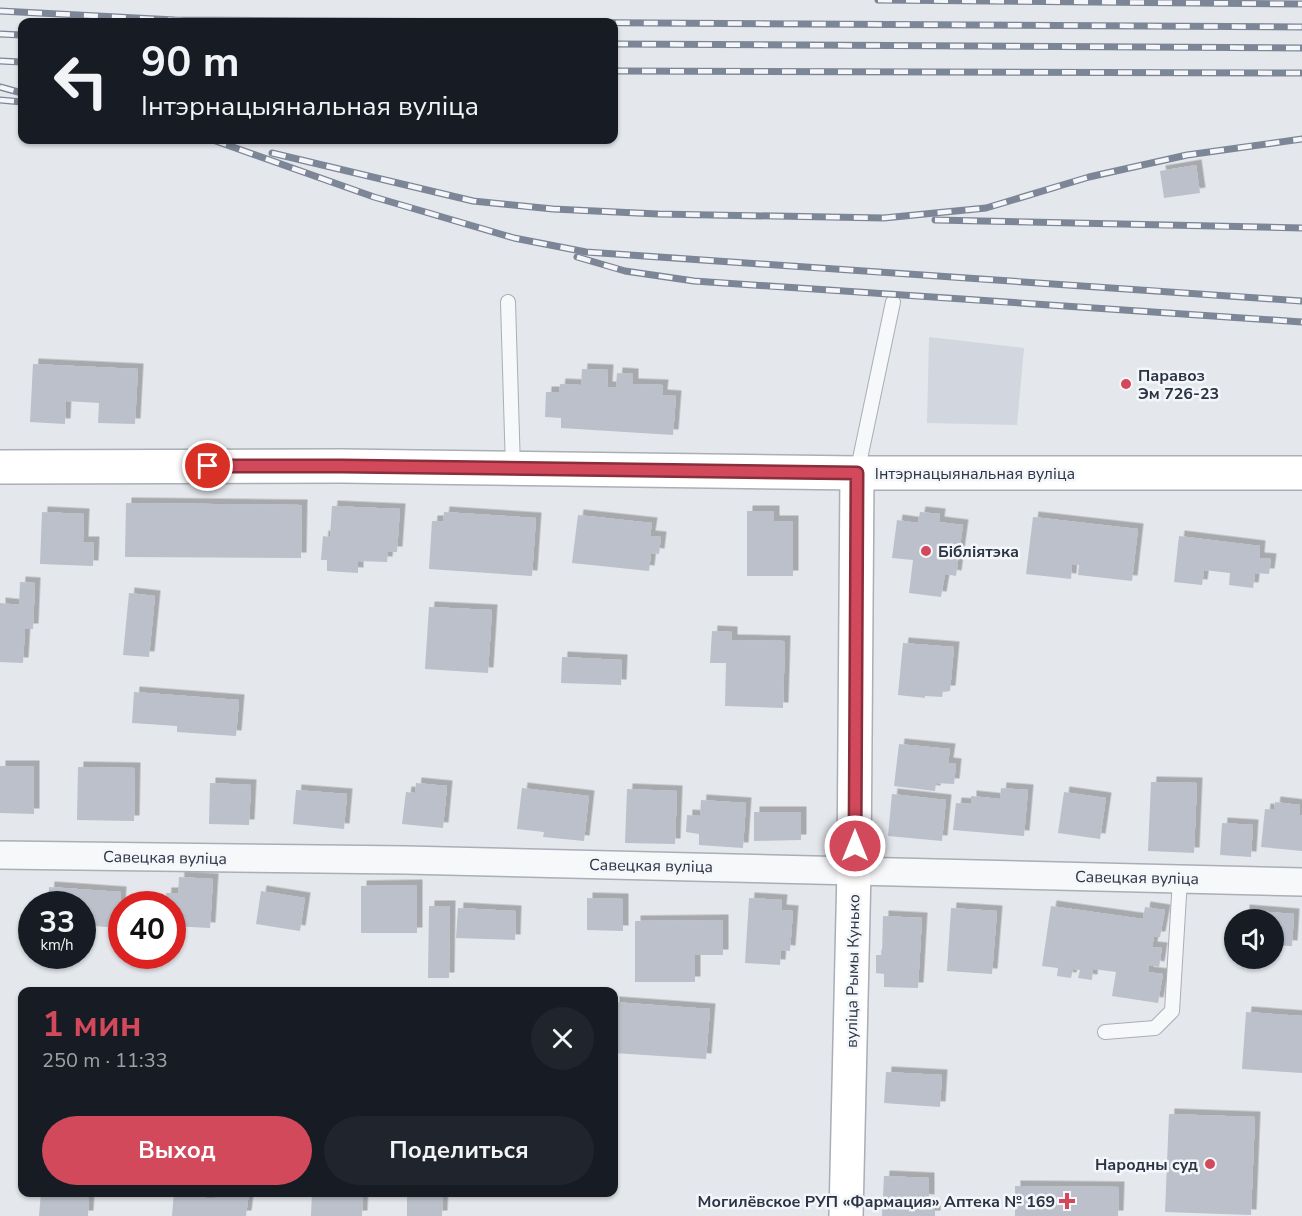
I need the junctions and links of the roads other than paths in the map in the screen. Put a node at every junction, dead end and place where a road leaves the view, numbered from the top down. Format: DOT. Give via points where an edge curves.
graph roads {
  1 [pos="508,302"];
  2 [pos="893,302"];
  3 [pos="0,467"];
  4 [pos="513,468"];
  5 [pos="857,473"];
  6 [pos="1302,473"];
  7 [pos="0,855"];
  8 [pos="854,870"];
  9 [pos="1180,879"];
  10 [pos="1302,882"];
  11 [pos="1105,1032"];
  12 [pos="846,1216"];
  1 -- 4 [label="lane"];
  2 -- 5 [label="lane"];
  3 -- 4 [label="street, Інтэрнацыянальная вуліца"];
  4 -- 5 [label="street, Інтэрнацыянальная вуліца"];
  5 -- 6 [label="street, Інтэрнацыянальная вуліца"];
  5 -- 8 [label="street, вуліца Рымы Кунько"];
  7 -- 8 [label="street, Савецкая вуліца"];
  8 -- 9 [label="street, Савецкая вуліца"];
  8 -- 12 [label="street, вуліца Рымы Кунько"];
  9 -- 10 [label="street, Савецкая вуліца"];
  9 -- 11 [label="lane" via="1172,1011 1155,1028"];
}
